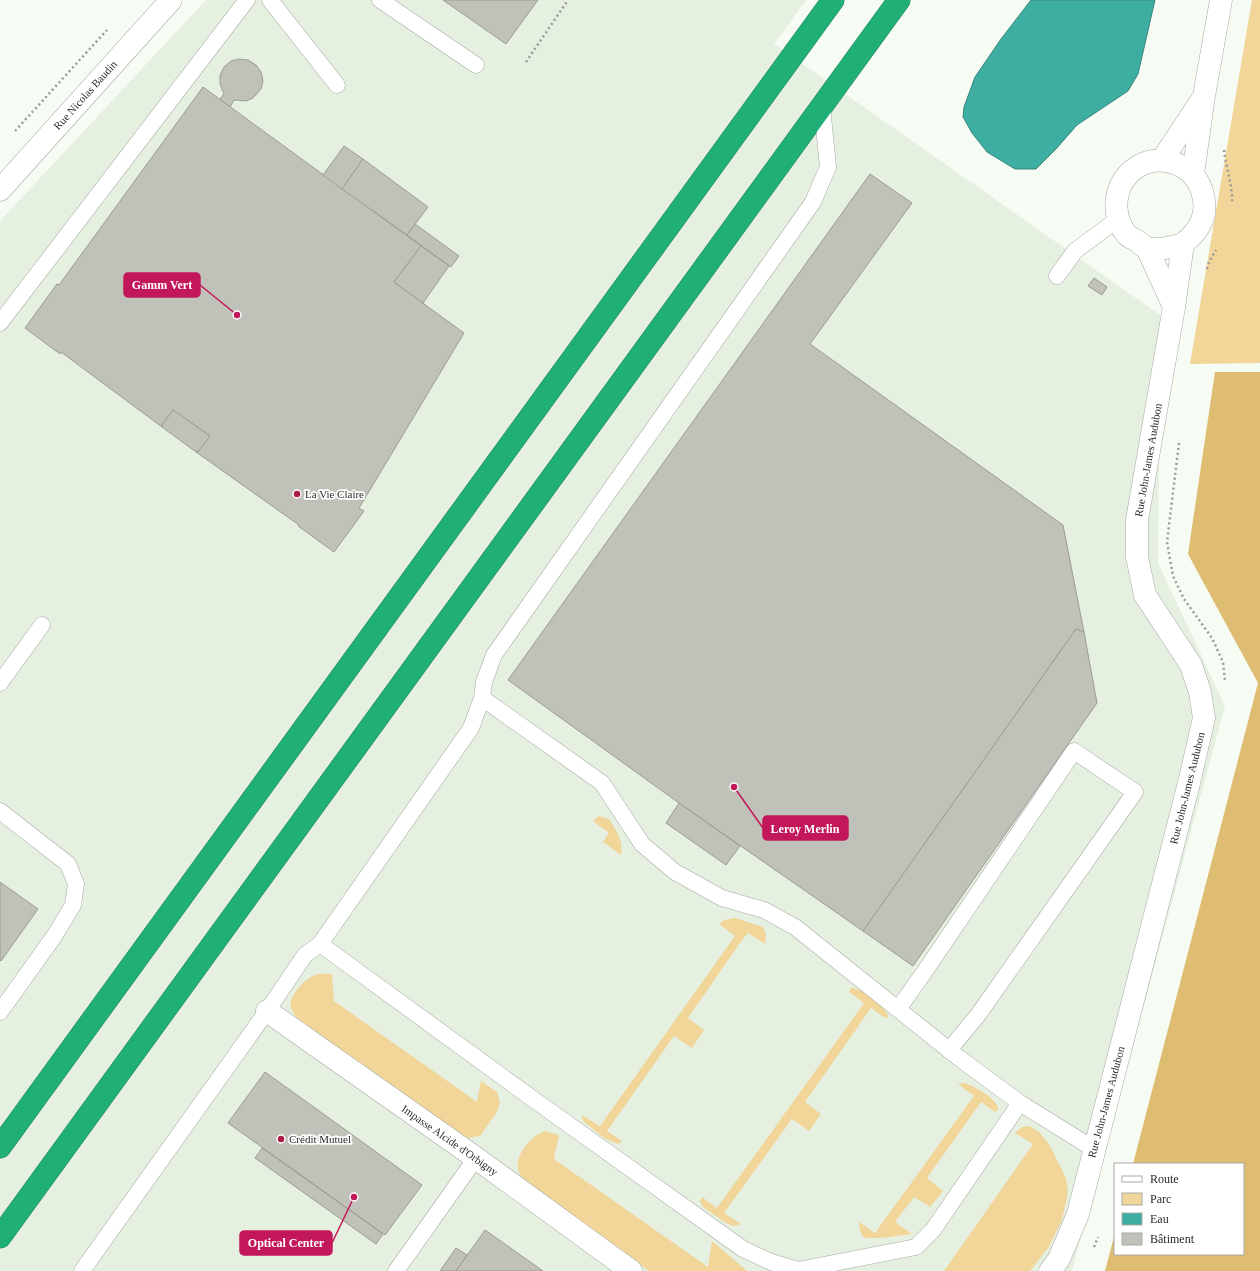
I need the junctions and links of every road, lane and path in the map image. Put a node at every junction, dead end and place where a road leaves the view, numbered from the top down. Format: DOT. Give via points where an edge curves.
graph roads {
  1 [pos="171,0"];
  2 [pos="247,0"];
  3 [pos="270,0"];
  4 [pos="380,0"];
  5 [pos="568,0"];
  6 [pos="833,0"];
  7 [pos="900,0"];
  8 [pos="1221,0"];
  9 [pos="108,28"];
  10 [pos="526,62"];
  11 [pos="476,65"];
  12 [pos="337,85"];
  13 [pos="1204,96"];
  14 [pos="822,106"];
  15 [pos="14,133"];
  16 [pos="1224,147"];
  17 [pos="1162,160"];
  18 [pos="1193,174"];
  19 [pos="0,190"];
  20 [pos="1232,210"];
  21 [pos="1118,219"];
  22 [pos="1183,244"];
  23 [pos="1219,244"];
  24 [pos="1147,248"];
  25 [pos="1206,275"];
  26 [pos="1057,276"];
  27 [pos="1174,307"];
  28 [pos="0,323"];
  29 [pos="1179,442"];
  30 [pos="42,625"];
  31 [pos="0,683"];
  32 [pos="1225,683"];
  33 [pos="482,698"];
  34 [pos="0,811"];
  35 [pos="320,944"];
  36 [pos="898,1009"];
  37 [pos="267,1011"];
  38 [pos="0,1012"];
  39 [pos="949,1050"];
  40 [pos="1020,1103"];
  41 [pos="0,1147"];
  42 [pos="1094,1149"];
  43 [pos="476,1158"];
  44 [pos="0,1237"];
  45 [pos="82,1271"];
  46 [pos="396,1271"];
  47 [pos="631,1271"];
  48 [pos="1050,1271"];
  1 -- 19 [label="street, Rue Nicolas Baudin"];
  2 -- 28 [label="lane"];
  3 -- 12 [label="lane"];
  4 -- 11 [label="lane"];
  5 -- 10 [label="path"];
  6 -- 41 [label="highway"];
  7 -- 14 [label="highway"];
  8 -- 13 [label="street"];
  9 -- 15 [label="path"];
  13 -- 17 [label="street"];
  13 -- 18 [label="street"];
  14 -- 33 [label="lane" via="828,166 813,202 494,655 484,682"];
  14 -- 44 [label="highway"];
  16 -- 20 [label="path"];
  17 -- 18 [label="street" via="1180,164"];
  17 -- 21 [label="street" via="1148,161 1135,168 1121,183 1115,202"];
  18 -- 22 [label="street" via="1199,182 1205,202 1203,219 1194,235"];
  21 -- 24 [label="street" via="1127,234"];
  21 -- 26 [label="lane" via="1075,251"];
  22 -- 24 [label="street" via="1170,249"];
  22 -- 27 [label="street, Rue John-James Audubon"];
  23 -- 25 [label="path" via="1209,262"];
  24 -- 27 [label="street"];
  27 -- 42 [label="street, Rue John-James Audubon" via="1137,520 1137,557 1144,595 1191,665 1200,692 1204,718"];
  29 -- 32 [label="path" via="1167,542 1172,576 1184,599 1212,638 1223,662"];
  30 -- 31 [label="lane"];
  33 -- 35 [label="lane" via="471,728"];
  33 -- 36 [label="lane" via="602,783 642,844 675,872 722,898 764,910 795,927"];
  34 -- 38 [label="lane" via="68,864 76,884 73,905 55,935"];
  35 -- 37 [label="lane" via="305,955"];
  35 -- 40 [label="lane" via="743,1249 771,1262 798,1270 916,1247 933,1230"];
  36 -- 39 [label="lane"];
  36 -- 39 [label="lane" via="1074,751 1135,792 978,1015"];
  37 -- 43 [label="street, Impasse Alcide d'Orbigny"];
  37 -- 45 [label="lane"];
  39 -- 40 [label="lane"];
  40 -- 42 [label="lane"];
  42 -- 48 [label="street, Rue John-James Audubon" via="1078,1214 1060,1259"];
  43 -- 46 [label="lane"];
  43 -- 47 [label="street, Impasse Alcide d'Orbigny"];
}
